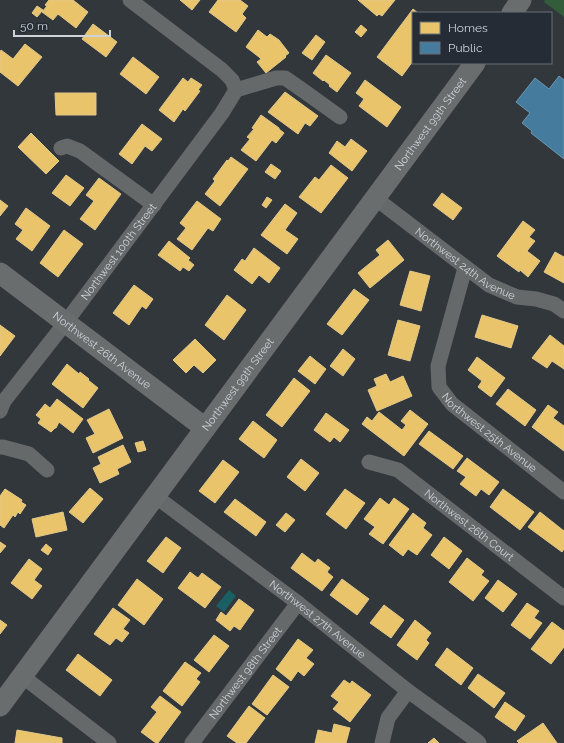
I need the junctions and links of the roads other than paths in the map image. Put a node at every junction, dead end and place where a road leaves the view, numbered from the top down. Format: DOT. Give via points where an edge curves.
graph roads {
  1 [pos="131,0"];
  2 [pos="521,0"];
  3 [pos="513,12"];
  4 [pos="474,64"];
  5 [pos="236,90"];
  6 [pos="340,118"];
  7 [pos="62,148"];
  8 [pos="374,198"];
  9 [pos="154,205"];
  10 [pos="465,268"];
  11 [pos="0,273"];
  12 [pos="564,311"];
  13 [pos="66,322"];
  14 [pos="0,411"];
  15 [pos="205,428"];
  16 [pos="0,447"];
  17 [pos="369,462"];
  18 [pos="47,470"];
  19 [pos="564,492"];
  20 [pos="155,496"];
  21 [pos="564,598"];
  22 [pos="298,603"];
  23 [pos="22,676"];
  24 [pos="408,691"];
  25 [pos="0,706"];
  26 [pos="110,743"];
  27 [pos="192,743"];
  28 [pos="382,743"];
  29 [pos="479,743"];
  1 -- 5 [label="street" via="222,70 232,80"];
  2 -- 3 [label="main road"];
  4 -- 8 [label="main road, Northwest 99th Street"];
  5 -- 6 [label="street" via="276,78 285,78"];
  5 -- 9 [label="street, Northwest 100th Street"];
  7 -- 9 [label="street" via="67,146 80,151"];
  8 -- 10 [label="street, Northwest 24th Avenue"];
  8 -- 15 [label="main road, Northwest 99th Street"];
  9 -- 13 [label="street, Northwest 100th Street"];
  10 -- 12 [label="street, Northwest 24th Avenue" via="489,285 517,297 554,304"];
  10 -- 19 [label="street, Northwest 25th Avenue" via="438,366 439,387 452,404"];
  11 -- 13 [label="main road, Northwest 26th Avenue"];
  13 -- 14 [label="street, Northwest 100th Street" via="4,401"];
  13 -- 15 [label="main road, Northwest 26th Avenue"];
  15 -- 20 [label="main road, Northwest 99th Street"];
  16 -- 18 [label="street" via="30,454"];
  17 -- 21 [label="street, Northwest 26th Court" via="398,470"];
  20 -- 22 [label="street, Northwest 27th Avenue"];
  20 -- 23 [label="main road, Northwest 99th Street"];
  22 -- 24 [label="street, Northwest 27th Avenue"];
  22 -- 27 [label="street, Northwest 98th Street"];
  23 -- 25 [label="main road, Northwest 99th Street"];
  23 -- 26 [label="street"];
  24 -- 28 [label="street" via="388,718"];
  24 -- 29 [label="street, Northwest 27th Avenue"];
}
